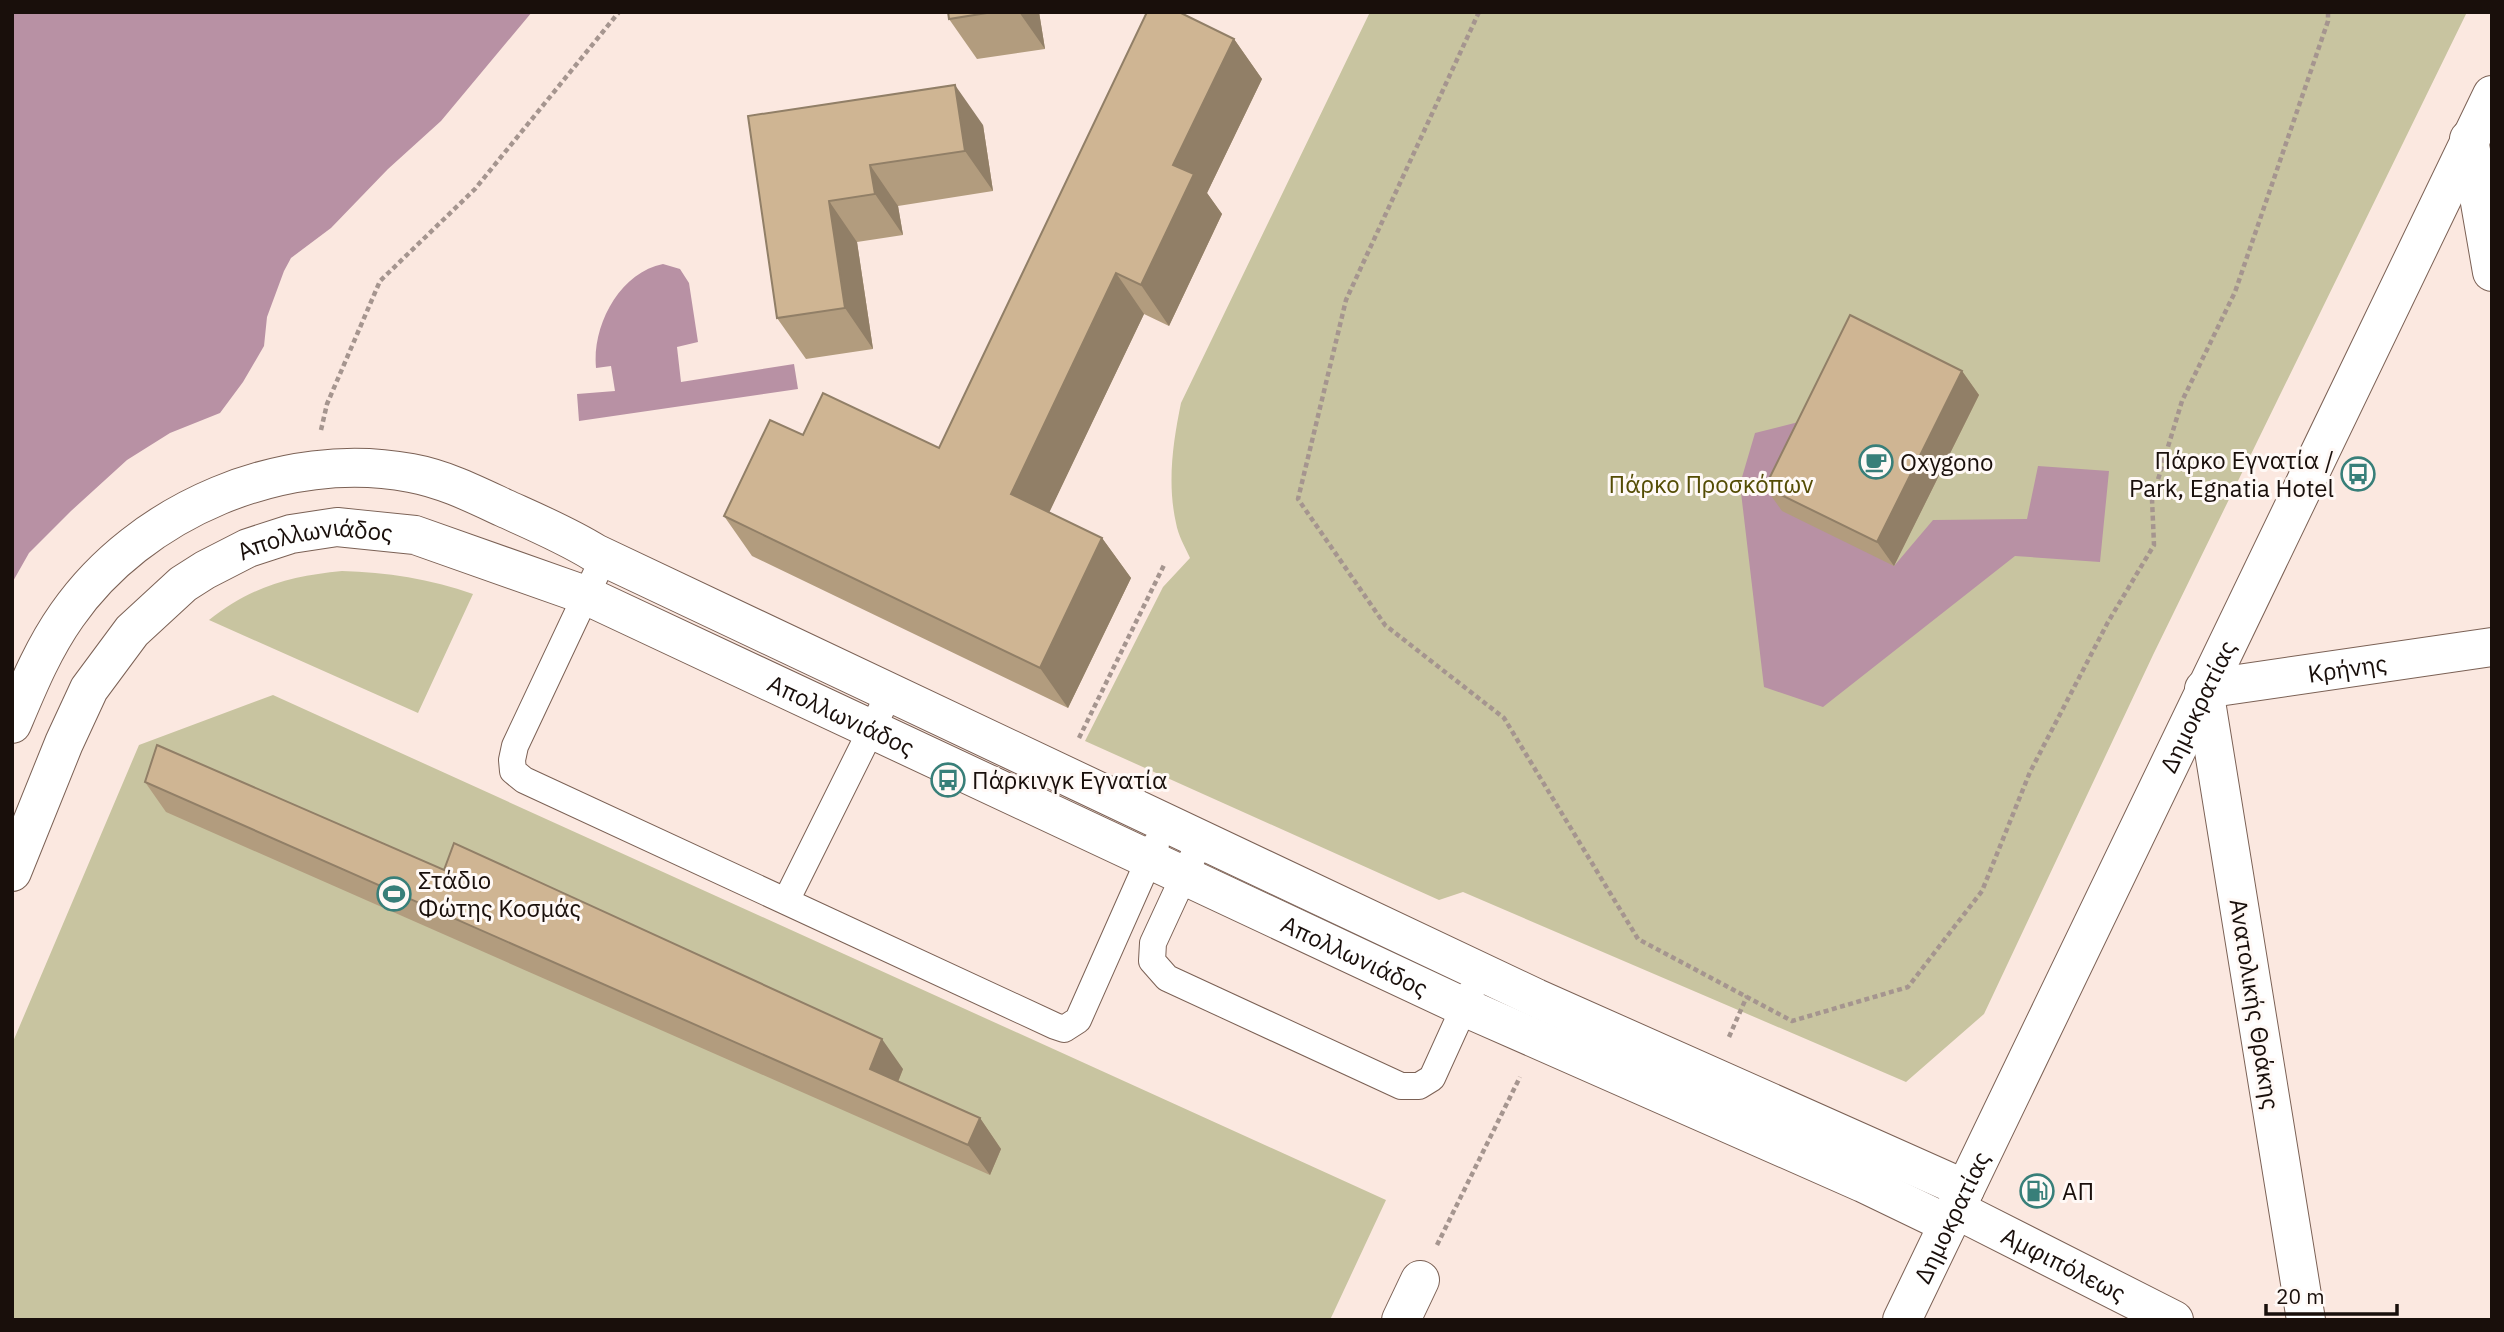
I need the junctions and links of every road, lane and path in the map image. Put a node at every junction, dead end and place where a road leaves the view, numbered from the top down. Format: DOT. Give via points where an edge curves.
graph roads {
  1 [pos="619,12"];
  2 [pos="1479,12"];
  3 [pos="2328,12"];
  4 [pos="2490,100"];
  5 [pos="2469,139"];
  6 [pos="2492,272"];
  7 [pos="310,470"];
  8 [pos="604,557"];
  9 [pos="1165,563"];
  10 [pos="585,595"];
  11 [pos="2492,646"];
  12 [pos="2204,689"];
  13 [pos="890,692"];
  14 [pos="12,723"];
  15 [pos="872,729"];
  16 [pos="1060,773"];
  17 [pos="1166,822"];
  18 [pos="1200,838"];
  19 [pos="1166,867"];
  20 [pos="12,872"];
  21 [pos="786,901"];
  22 [pos="1482,972"];
  23 [pos="1747,996"];
  24 [pos="1464,1007"];
  25 [pos="1539,1040"];
  26 [pos="1728,1040"];
  27 [pos="1956,1208"];
  28 [pos="1420,1280"];
  29 [pos="1401,1320"];
  30 [pos="1902,1320"];
  31 [pos="2174,1320"];
  32 [pos="2306,1320"];
  1 -- 7 [label="path" via="475,189 380,281 327,404"];
  2 -- 23 [label="path" via="1346,300 1298,499 1385,625 1504,718 1638,939"];
  3 -- 23 [label="path" via="2235,292 2182,401 2152,499 2154,545 2030,772 1982,891 1908,987 1792,1021"];
  4 -- 5 [label="main road, Δημοκρατίας"];
  5 -- 6 [label="main road"];
  5 -- 12 [label="main road, Δημοκρατίας"];
  7 -- 8 [label="main road, Απολλωνιάδος" via="383,469 436,479"];
  7 -- 14 [label="main road, Απολλωνιάδος" via="228,492 142,538 68,612"];
  8 -- 10 [label="lane"];
  8 -- 13 [label="main road, Απολλωνιάδος"];
  9 -- 16 [label="path"];
  10 -- 15 [label="main road, Απολλωνιάδος"];
  10 -- 20 [label="main road, Απολλωνιάδος" via="443,543 393,532 314,529 237,553 183,584 132,631 103,668 69,731"];
  10 -- 21 [label="lane" via="516,746 513,771"];
  11 -- 12 [label="main road, Κρήνης"];
  12 -- 27 [label="main road, Δημοκρατίας"];
  12 -- 32 [label="main road, Ανατολικής Θράκης"];
  13 -- 15 [label="lane"];
  13 -- 16 [label="main road, Απολλωνιάδος"];
  15 -- 19 [label="main road, Απολλωνιάδος"];
  15 -- 21 [label="lane"];
  16 -- 17 [label="main road, Απολλωνιάδος"];
  17 -- 18 [label="main road, Απολλωνιάδος"];
  17 -- 19 [label="lane"];
  18 -- 19 [label="lane"];
  18 -- 22 [label="main road, Απολλωνιάδος"];
  19 -- 21 [label="lane" via="1078,1020 1064,1029"];
  19 -- 24 [label="main road, Απολλωνιάδος"];
  19 -- 24 [label="lane" via="1152,961 1179,984 1401,1086 1419,1086 1432,1078"];
  22 -- 24 [label="lane"];
  22 -- 27 [label="main road, Απολλωνιάδος"];
  23 -- 26 [label="path"];
  24 -- 25 [label="main road, Απολλωνιάδος"];
  25 -- 27 [label="main road, Απολλωνιάδος" via="1863,1183"];
  25 -- 28 [label="path"];
  27 -- 30 [label="main road, Δημοκρατίας"];
  27 -- 31 [label="main road, Αμφιπόλεως"];
  28 -- 29 [label="main road"];
}
